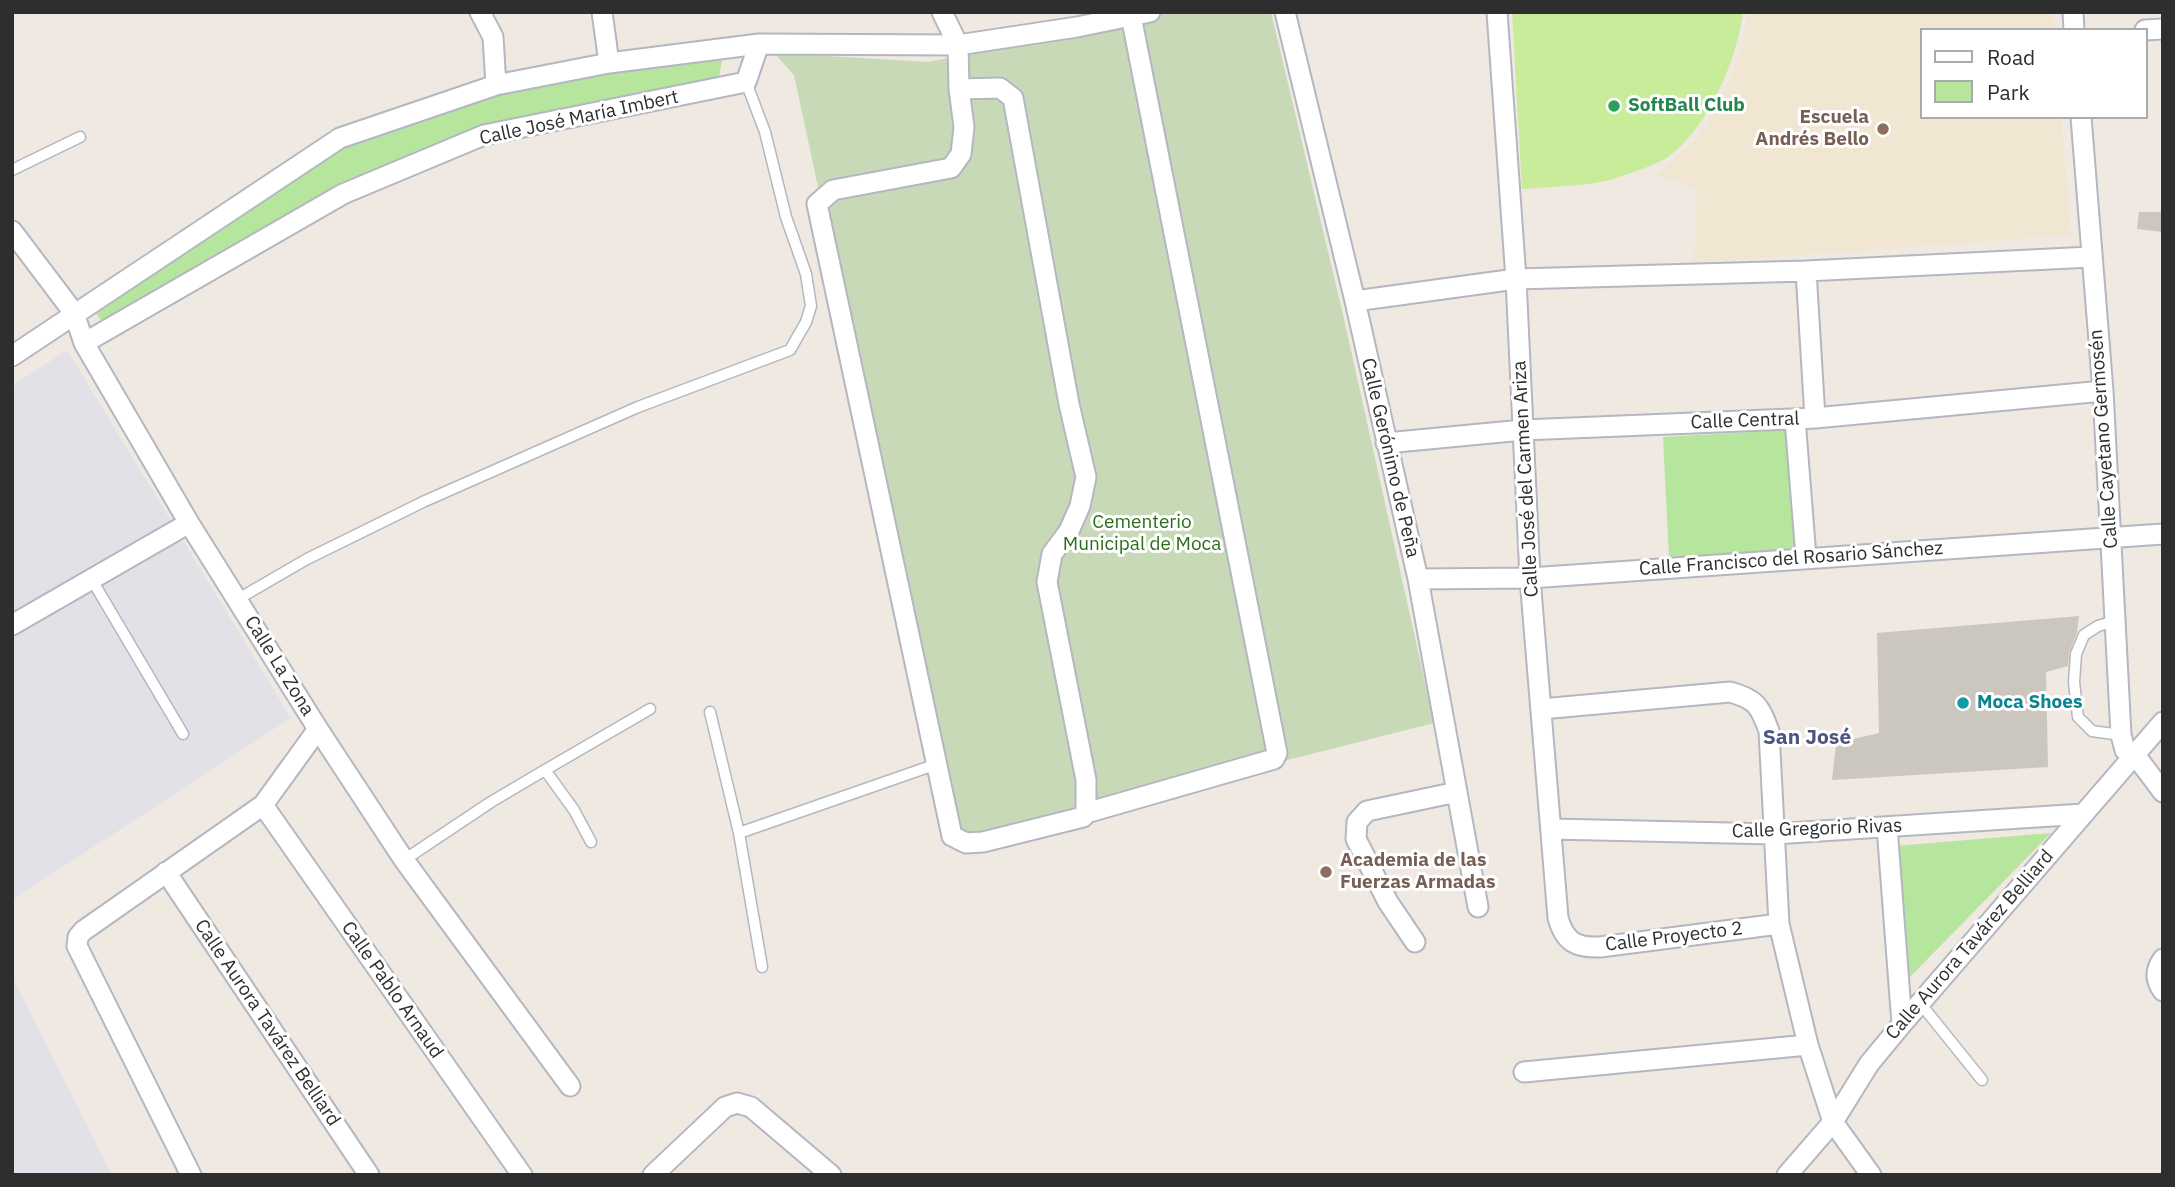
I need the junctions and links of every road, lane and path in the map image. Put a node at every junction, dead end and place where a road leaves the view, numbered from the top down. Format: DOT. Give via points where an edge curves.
graph roads {
  1 [pos="480,12"];
  2 [pos="602,12"];
  3 [pos="942,12"];
  4 [pos="1284,12"];
  5 [pos="1497,12"];
  6 [pos="1141,14"];
  7 [pos="1076,20"];
  8 [pos="759,44"];
  9 [pos="958,45"];
  10 [pos="609,63"];
  11 [pos="746,82"];
  12 [pos="496,85"];
  13 [pos="959,89"];
  14 [pos="2081,119"];
  15 [pos="80,137"];
  16 [pos="12,170"];
  17 [pos="12,232"];
  18 [pos="2091,257"];
  19 [pos="1806,271"];
  20 [pos="1516,279"];
  21 [pos="1355,301"];
  22 [pos="74,313"];
  23 [pos="85,343"];
  24 [pos="12,356"];
  25 [pos="2103,391"];
  26 [pos="1805,419"];
  27 [pos="1523,430"];
  28 [pos="1386,443"];
  29 [pos="189,523"];
  30 [pos="2163,534"];
  31 [pos="2111,538"];
  32 [pos="1806,557"];
  33 [pos="1530,578"];
  34 [pos="1418,579"];
  35 [pos="92,580"];
  36 [pos="238,599"];
  37 [pos="2115,621"];
  38 [pos="12,625"];
  39 [pos="650,709"];
  40 [pos="1541,709"];
  41 [pos="710,712"];
  42 [pos="2163,722"];
  43 [pos="318,729"];
  44 [pos="183,734"];
  45 [pos="2121,735"];
  46 [pos="2135,755"];
  47 [pos="938,764"];
  48 [pos="545,770"];
  49 [pos="1457,792"];
  50 [pos="2163,792"];
  51 [pos="263,805"];
  52 [pos="1086,813"];
  53 [pos="2083,814"];
  54 [pos="1887,827"];
  55 [pos="1552,829"];
  56 [pos="739,832"];
  57 [pos="1774,834"];
  58 [pos="591,842"];
  59 [pos="404,860"];
  60 [pos="166,872"];
  61 [pos="1478,907"];
  62 [pos="1779,924"];
  63 [pos="1415,942"];
  64 [pos="1570,942"];
  65 [pos="2163,959"];
  66 [pos="762,967"];
  67 [pos="2163,991"];
  68 [pos="1920,1003"];
  69 [pos="1902,1024"];
  70 [pos="1808,1045"];
  71 [pos="1524,1072"];
  72 [pos="1982,1080"];
  73 [pos="570,1086"];
  74 [pos="1833,1122"];
  75 [pos="808,1168"];
  76 [pos="655,1174"];
  77 [pos="191,1175"];
  78 [pos="369,1175"];
  79 [pos="522,1175"];
  80 [pos="831,1175"];
  81 [pos="1787,1175"];
  82 [pos="1871,1175"];
  1 -- 12 [label="street" via="493,37"];
  2 -- 10 [label="street"];
  3 -- 9 [label="street"];
  4 -- 21 [label="street, Calle Gerónimo de Peña"];
  5 -- 20 [label="street, Calle José del Carmen Ariza"];
  6 -- 7 [label="street"];
  6 -- 52 [label="street" via="1277,753 1274,759"];
  7 -- 9 [label="street"];
  8 -- 9 [label="street"];
  8 -- 10 [label="street"];
  8 -- 11 [label="street"];
  9 -- 13 [label="street"];
  10 -- 12 [label="street"];
  11 -- 23 [label="street, Calle José María Imbert" via="484,135 343,194"];
  11 -- 36 [label="lane" via="765,131 786,217 806,274 811,306 790,350 638,407 425,501"];
  12 -- 22 [label="street" via="340,138"];
  13 -- 47 [label="street" via="964,127 961,155 951,168 833,191 817,204"];
  13 -- 52 [label="street" via="1000,88 1013,98 1086,477 1069,531 1052,554 1047,582 1086,780"];
  14 -- 18 [label="street, Calle Cayetano Germosén"];
  15 -- 16 [label="lane"];
  17 -- 22 [label="street, Calle La Zona"];
  18 -- 19 [label="street"];
  18 -- 25 [label="street, Calle Cayetano Germosén"];
  19 -- 20 [label="street"];
  19 -- 26 [label="street"];
  20 -- 21 [label="street"];
  20 -- 27 [label="street, Calle José del Carmen Ariza"];
  21 -- 28 [label="street, Calle Gerónimo de Peña"];
  22 -- 23 [label="street, Calle La Zona"];
  22 -- 24 [label="street"];
  23 -- 29 [label="street, Calle La Zona"];
  25 -- 26 [label="street, Calle Central"];
  25 -- 31 [label="street, Calle Cayetano Germosén"];
  26 -- 27 [label="street, Calle Central"];
  26 -- 32 [label="street"];
  27 -- 28 [label="street, Calle Central"];
  27 -- 33 [label="street, Calle José del Carmen Ariza"];
  28 -- 34 [label="street, Calle Gerónimo de Peña"];
  29 -- 35 [label="street"];
  29 -- 36 [label="street, Calle La Zona"];
  30 -- 31 [label="street, Calle Francisco del Rosario Sánchez"];
  31 -- 32 [label="street, Calle Francisco del Rosario Sánchez"];
  31 -- 37 [label="street, Calle Cayetano Germosén"];
  32 -- 33 [label="street, Calle Francisco del Rosario Sánchez"];
  33 -- 34 [label="street, Calle Francisco del Rosario Sánchez"];
  33 -- 40 [label="street, Calle José del Carmen Ariza"];
  34 -- 49 [label="street, Calle Gerónimo de Peña"];
  35 -- 38 [label="street"];
  35 -- 44 [label="lane"];
  36 -- 43 [label="street, Calle La Zona"];
  37 -- 45 [label="street, Calle Cayetano Germosén"];
  37 -- 45 [label="lane" via="2084,635 2076,654 2074,682 2078,716 2092,731"];
  39 -- 48 [label="lane"];
  40 -- 55 [label="street, Calle José del Carmen Ariza"];
  40 -- 57 [label="street" via="1730,692 1750,697 1769,731"];
  41 -- 56 [label="lane"];
  42 -- 46 [label="street, Calle Aurora Tavárez Belliard"];
  43 -- 51 [label="street"];
  43 -- 59 [label="street, Calle La Zona"];
  45 -- 46 [label="street" via="2125,750"];
  46 -- 50 [label="street"];
  46 -- 53 [label="street, Calle Aurora Tavárez Belliard"];
  47 -- 52 [label="street" via="952,836 966,843"];
  47 -- 56 [label="lane"];
  48 -- 58 [label="lane"];
  48 -- 59 [label="lane"];
  49 -- 61 [label="street, Calle Gerónimo de Peña"];
  49 -- 63 [label="street" via="1367,811 1357,822 1356,839 1388,902"];
  51 -- 60 [label="street"];
  51 -- 79 [label="street, Calle Pablo Arnaud"];
  53 -- 54 [label="street, Calle Gregorio Rivas"];
  53 -- 68 [label="street, Calle Aurora Tavárez Belliard"];
  54 -- 57 [label="street, Calle Gregorio Rivas"];
  54 -- 69 [label="street"];
  55 -- 57 [label="street, Calle Gregorio Rivas"];
  55 -- 64 [label="street, Calle José del Carmen Ariza" via="1558,918"];
  56 -- 66 [label="lane"];
  57 -- 62 [label="street"];
  59 -- 73 [label="street, Calle La Zona"];
  60 -- 77 [label="street" via="83,931 77,946"];
  60 -- 78 [label="street, Calle Aurora Tavárez Belliard"];
  62 -- 64 [label="street, Calle Proyecto 2" via="1600,947"];
  62 -- 70 [label="street"];
  65 -- 67 [label="street" via="2157,982"];
  68 -- 69 [label="street, Calle Aurora Tavárez Belliard"];
  68 -- 72 [label="lane"];
  69 -- 74 [label="street, Calle Aurora Tavárez Belliard"];
  70 -- 71 [label="street"];
  70 -- 74 [label="street"];
  74 -- 81 [label="street, Calle Aurora Tavárez Belliard"];
  74 -- 82 [label="street"];
  75 -- 76 [label="street" via="751,1107 737,1103 725,1107"];
  75 -- 80 [label="street"];
}
